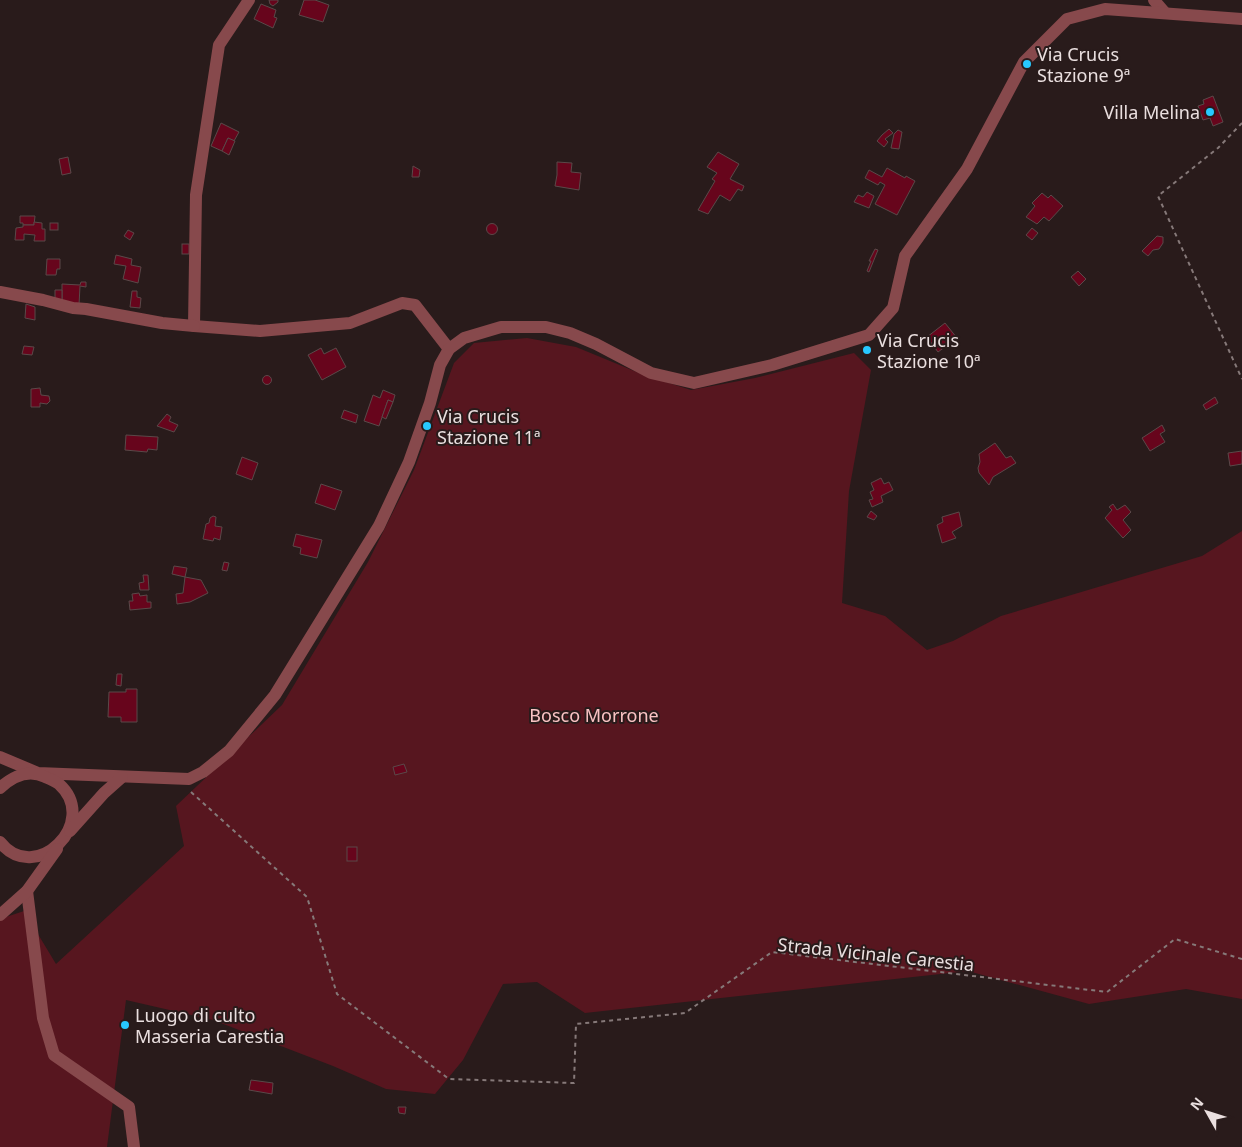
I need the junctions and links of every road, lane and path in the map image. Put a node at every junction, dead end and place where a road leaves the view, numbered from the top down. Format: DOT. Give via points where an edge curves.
graph roads {
  1 [pos="249,0"];
  2 [pos="1154,0"];
  3 [pos="1165,13"];
  4 [pos="1242,19"];
  5 [pos="1242,123"];
  6 [pos="0,292"];
  7 [pos="194,326"];
  8 [pos="449,349"];
  9 [pos="1242,380"];
  10 [pos="0,757"];
  11 [pos="38,773"];
  12 [pos="122,777"];
  13 [pos="0,788"];
  14 [pos="191,792"];
  15 [pos="64,838"];
  16 [pos="0,842"];
  17 [pos="27,891"];
  18 [pos="0,915"];
  19 [pos="1242,958"];
  20 [pos="134,1147"];
  1 -- 7 [label="street" via="219,45 196,195"];
  2 -- 3 [label="street"];
  3 -- 4 [label="street"];
  3 -- 8 [label="street" via="1105,9 1067,19 1024,62 967,169 905,256 893,308 869,335 772,365 694,383 651,373 579,336 546,326 501,327 464,338"];
  5 -- 9 [label="path" via="1218,148 1158,196"];
  6 -- 7 [label="street" via="73,308"];
  7 -- 8 [label="street" via="260,331 350,323 402,303 415,306"];
  8 -- 12 [label="street" via="440,365 409,462 379,526 275,695 229,751 203,772 189,778"];
  10 -- 11 [label="street"];
  11 -- 12 [label="street"];
  11 -- 13 [label="street" via="26,773"];
  11 -- 15 [label="street" via="58,783 72,803 72,817"];
  12 -- 15 [label="street"];
  14 -- 19 [label="path, Strada Vicinale Carestia" via="307,898 337,994 449,1079 574,1082 576,1024 685,1013 772,952 1107,992 1175,939"];
  15 -- 16 [label="street" via="51,851 38,856 10,852"];
  15 -- 17 [label="street"];
  17 -- 18 [label="street"];
  17 -- 20 [label="street" via="43,1018 54,1055 129,1107"];
}
